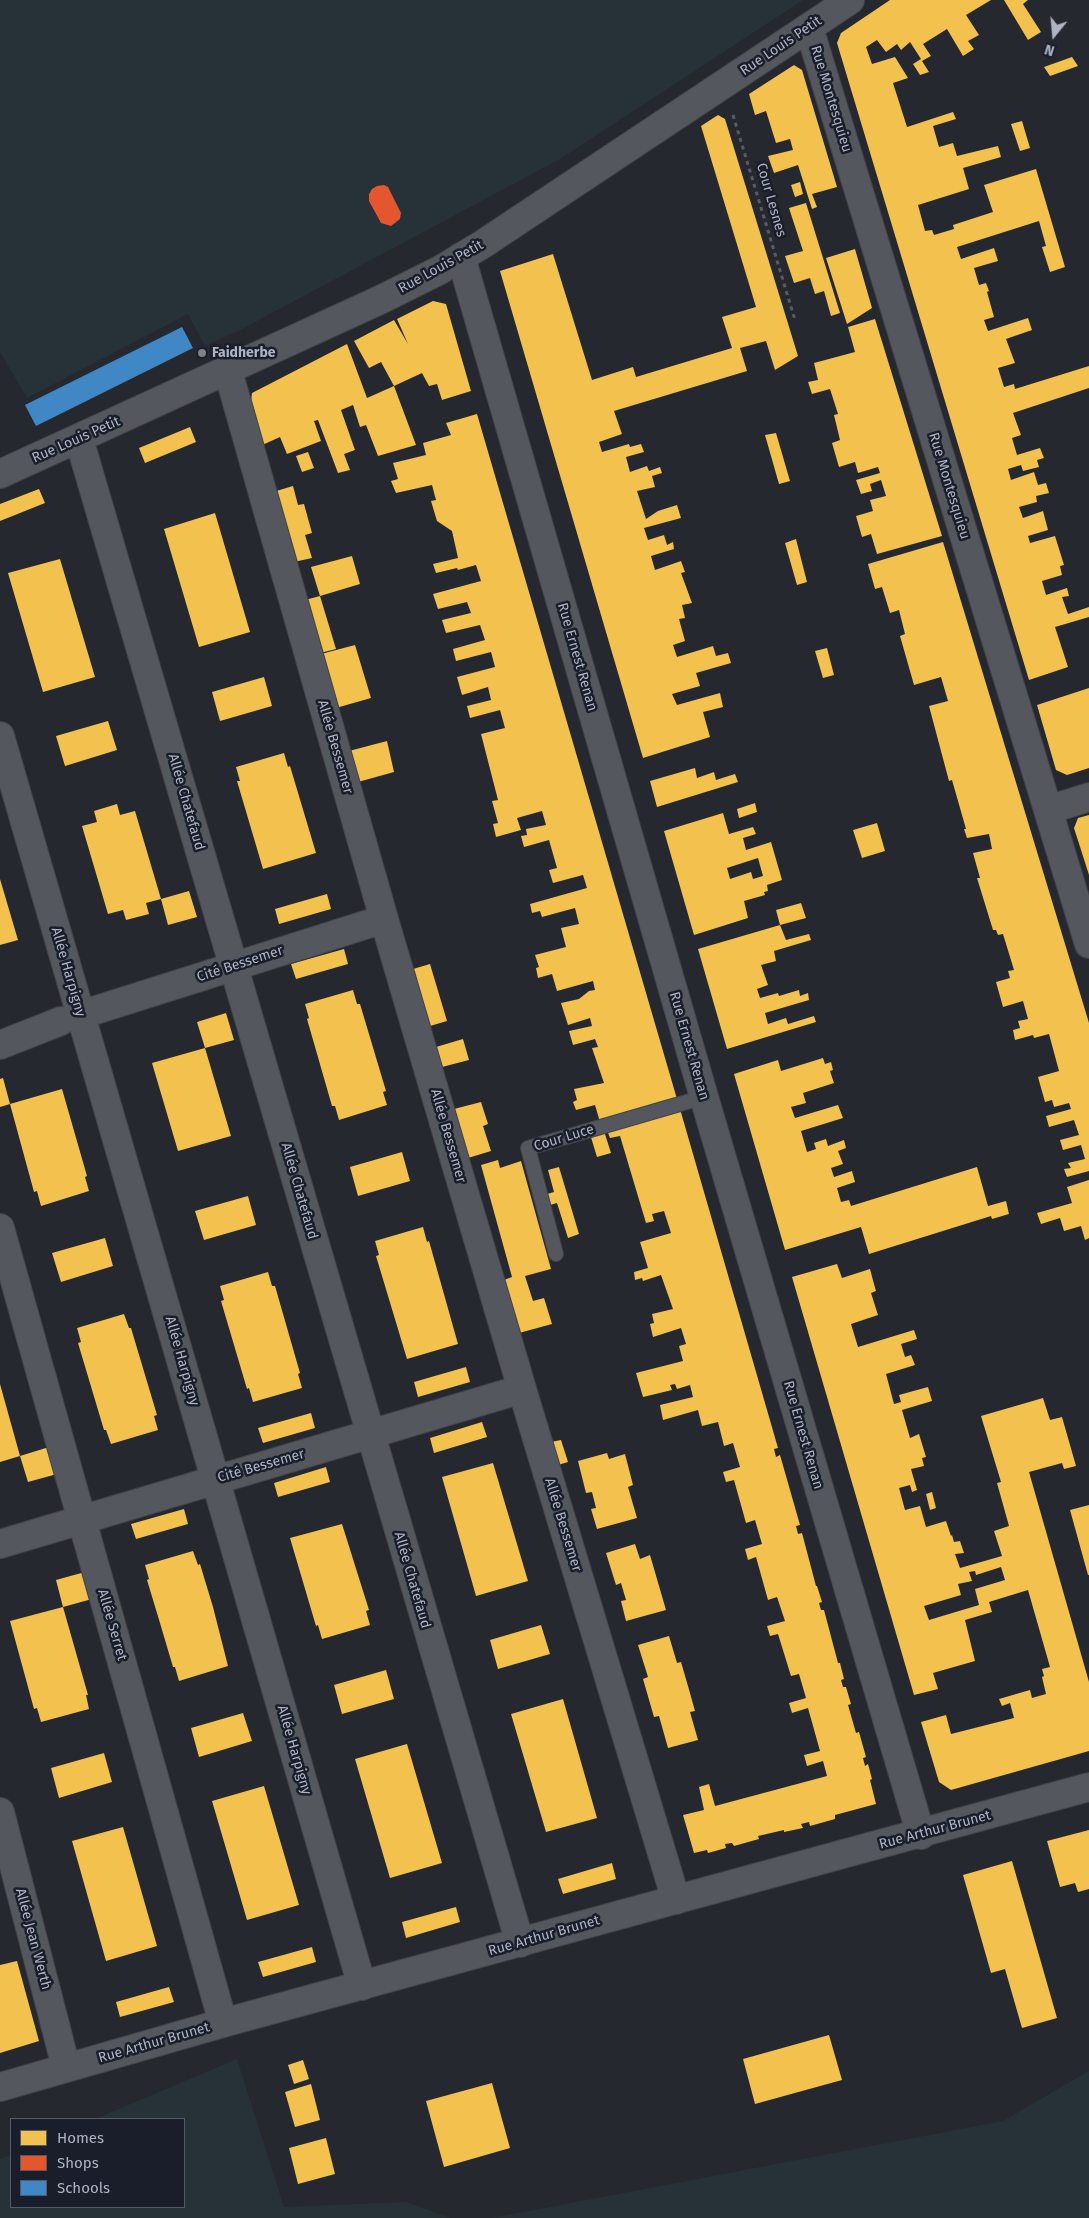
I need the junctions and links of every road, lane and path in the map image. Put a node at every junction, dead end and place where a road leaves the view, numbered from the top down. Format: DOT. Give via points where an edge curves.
graph roads {
  1 [pos="850,0"];
  2 [pos="809,28"];
  3 [pos="720,87"];
  4 [pos="461,257"];
  5 [pos="795,320"];
  6 [pos="228,371"];
  7 [pos="79,439"];
  8 [pos="0,474"];
  9 [pos="0,736"];
  10 [pos="1089,797"];
  11 [pos="1048,810"];
  12 [pos="384,919"];
  13 [pos="1089,944"];
  14 [pos="234,966"];
  15 [pos="96,1010"];
  16 [pos="61,1021"];
  17 [pos="0,1045"];
  18 [pos="704,1097"];
  19 [pos="0,1228"];
  20 [pos="556,1254"];
  21 [pos="522,1388"];
  22 [pos="369,1434"];
  23 [pos="216,1479"];
  24 [pos="83,1519"];
  25 [pos="0,1544"];
  26 [pos="1089,1787"];
  27 [pos="0,1812"];
  28 [pos="921,1834"];
  29 [pos="676,1900"];
  30 [pos="520,1943"];
  31 [pos="362,1986"];
  32 [pos="223,2023"];
  33 [pos="66,2067"];
  34 [pos="0,2086"];
  1 -- 2 [label="street, Rue Louis Petit"];
  2 -- 3 [label="street, Rue Louis Petit"];
  2 -- 11 [label="street, Rue Montesquieu"];
  3 -- 4 [label="street, Rue Louis Petit"];
  3 -- 5 [label="path, Cour Lesnes" via="736,122"];
  4 -- 6 [label="street, Rue Louis Petit" via="382,299"];
  4 -- 18 [label="street, Rue Ernest Renan"];
  6 -- 7 [label="street, Rue Louis Petit"];
  6 -- 12 [label="street, Allée Bessemer"];
  7 -- 8 [label="street, Rue Louis Petit"];
  7 -- 14 [label="street, Allée Chatefaud"];
  9 -- 23 [label="street, Allée Harpigny"];
  10 -- 11 [label="street"];
  11 -- 13 [label="street, Rue Montesquieu"];
  12 -- 14 [label="street, Cité Bessemer"];
  12 -- 21 [label="street, Allée Bessemer"];
  14 -- 15 [label="street, Cité Bessemer"];
  14 -- 22 [label="street, Allée Chatefaud"];
  16 -- 17 [label="street"];
  18 -- 20 [label="lane, Cour Luce" via="528,1148"];
  18 -- 28 [label="street, Rue Ernest Renan"];
  19 -- 24 [label="street, Allée Serret"];
  21 -- 22 [label="street, Cité Bessemer"];
  21 -- 29 [label="street, Allée Bessemer"];
  22 -- 23 [label="street, Cité Bessemer"];
  22 -- 30 [label="street, Allée Chatefaud"];
  23 -- 24 [label="street, Cité Bessemer"];
  23 -- 31 [label="street, Allée Harpigny"];
  24 -- 25 [label="street, Cité Bessemer"];
  24 -- 32 [label="street, Allée Serret"];
  26 -- 28 [label="street, Rue Arthur Brunet"];
  27 -- 33 [label="street, Allée Jean Werth"];
  28 -- 29 [label="street, Rue Arthur Brunet"];
  29 -- 30 [label="street, Rue Arthur Brunet"];
  30 -- 31 [label="street, Rue Arthur Brunet"];
  31 -- 32 [label="street, Rue Arthur Brunet"];
  32 -- 33 [label="street, Rue Arthur Brunet"];
  33 -- 34 [label="street, Rue Arthur Brunet"];
}
